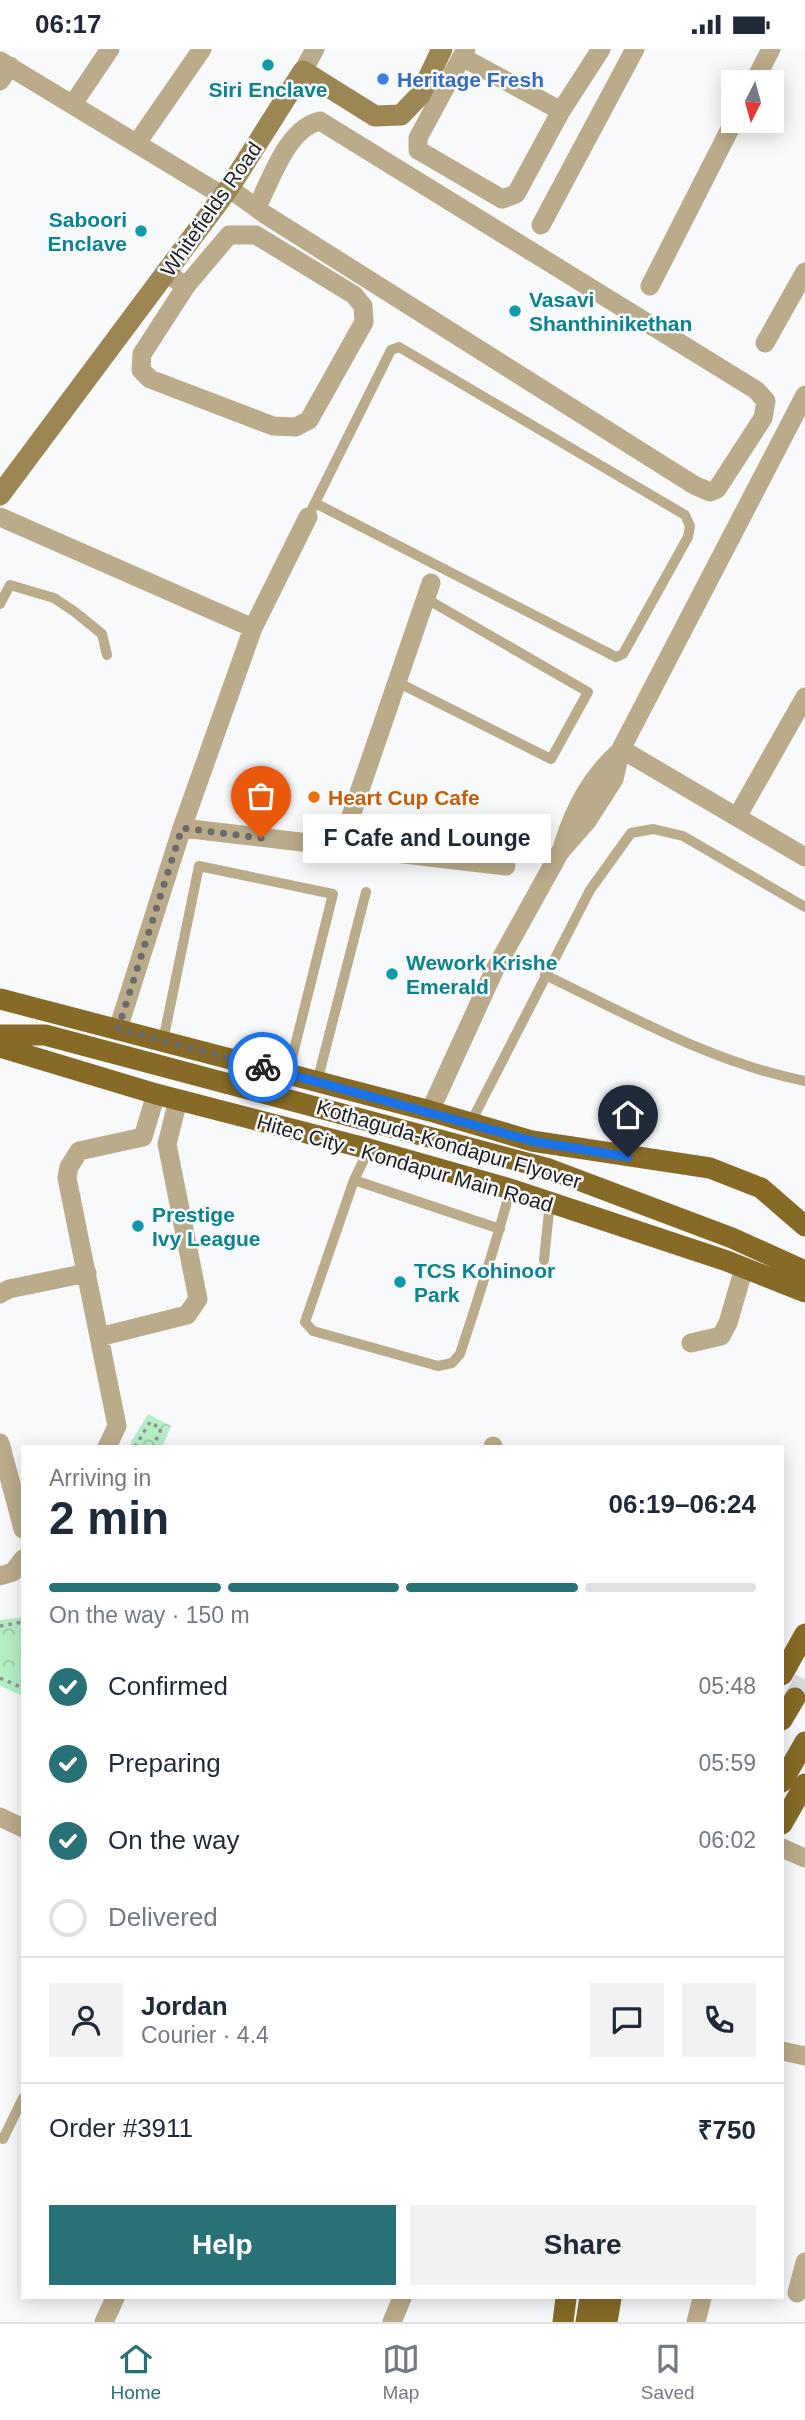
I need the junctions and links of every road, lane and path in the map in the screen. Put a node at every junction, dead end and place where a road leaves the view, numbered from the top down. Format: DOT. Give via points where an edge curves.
graph roads {
  1 [pos="110,49"];
  2 [pos="202,49"];
  3 [pos="315,49"];
  4 [pos="601,49"];
  5 [pos="635,49"];
  6 [pos="771,49"];
  7 [pos="439,54"];
  8 [pos="462,58"];
  9 [pos="3,69"];
  10 [pos="760,70"];
  11 [pos="303,71"];
  12 [pos="73,104"];
  13 [pos="561,111"];
  14 [pos="728,133"];
  15 [pos="137,143"];
  16 [pos="226,192"];
  17 [pos="257,207"];
  18 [pos="541,225"];
  19 [pos="805,272"];
  20 [pos="167,274"];
  21 [pos="186,286"];
  22 [pos="650,286"];
  23 [pos="765,343"];
  24 [pos="805,395"];
  25 [pos="4,481"];
  26 [pos="311,510"];
  27 [pos="0,517"];
  28 [pos="431,582"];
  29 [pos="0,604"];
  30 [pos="253,628"];
  31 [pos="107,655"];
  32 [pos="397,682"];
  33 [pos="805,697"];
  34 [pos="621,749"];
  35 [pos="737,817"];
  36 [pos="182,828"];
  37 [pos="341,848"];
  38 [pos="805,857"];
  39 [pos="506,866"];
  40 [pos="366,893"];
  41 [pos="805,908"];
  42 [pos="545,975"];
  43 [pos="0,999"];
  44 [pos="118,1029"];
  45 [pos="0,1035"];
  46 [pos="163,1041"];
  47 [pos="0,1047"];
  48 [pos="288,1074"];
  49 [pos="317,1081"];
  50 [pos="805,1081"];
  51 [pos="154,1101"];
  52 [pos="176,1107"];
  53 [pos="430,1111"];
  54 [pos="470,1125"];
  55 [pos="143,1137"];
  56 [pos="167,1144"];
  57 [pos="369,1149"];
  58 [pos="354,1180"];
  59 [pos="510,1189"];
  60 [pos="550,1202"];
  61 [pos="805,1226"];
  62 [pos="500,1229"];
  63 [pos="544,1260"];
  64 [pos="744,1268"];
  65 [pos="87,1273"];
  66 [pos="802,1287"];
  67 [pos="0,1294"];
  68 [pos="99,1337"];
  69 [pos="691,1343"];
  70 [pos="0,1443"];
  71 [pos="108,1445"];
  72 [pos="136,1445"];
  73 [pos="154,1445"];
  74 [pos="17,1480"];
  75 [pos="21,1513"];
  76 [pos="21,1561"];
  77 [pos="0,1576"];
  78 [pos="21,1622"];
  79 [pos="0,1626"];
  80 [pos="805,1634"];
  81 [pos="784,1671"];
  82 [pos="0,1678"];
  83 [pos="21,1687"];
  84 [pos="795,1698"];
  85 [pos="784,1717"];
  86 [pos="805,1742"];
  87 [pos="784,1779"];
  88 [pos="805,1784"];
  89 [pos="0,1817"];
  90 [pos="784,1821"];
  91 [pos="21,1827"];
  92 [pos="784,1854"];
  93 [pos="805,1858"];
  94 [pos="784,2051"];
  95 [pos="805,2056"];
  96 [pos="21,2102"];
  97 [pos="0,2138"];
  98 [pos="805,2262"];
  99 [pos="795,2292"];
  100 [pos="115,2299"];
  101 [pos="402,2299"];
  102 [pos="566,2299"];
  103 [pos="590,2299"];
  104 [pos="611,2299"];
  105 [pos="702,2299"];
  106 [pos="104,2322"];
  107 [pos="392,2322"];
  108 [pos="563,2322"];
  109 [pos="586,2322"];
  110 [pos="607,2322"];
  111 [pos="696,2322"];
  1 -- 12 [label="street"];
  2 -- 15 [label="street"];
  3 -- 11 [label="street"];
  4 -- 13 [label="street"];
  5 -- 18 [label="street"];
  6 -- 10 [label="street"];
  7 -- 8 [label="street"];
  7 -- 11 [label="street" via="420,95 401,115 384,118"];
  8 -- 13 [label="street"];
  8 -- 13 [label="street" via="418,138 418,150 502,199 516,194"];
  9 -- 12 [label="street"];
  11 -- 16 [label="street, Whitefields Road"];
  12 -- 15 [label="street"];
  14 -- 22 [label="street"];
  15 -- 16 [label="street"];
  16 -- 17 [label="street"];
  16 -- 20 [label="street, Whitefields Road"];
  17 -- 17 [label="street" via="710,492 717,489 763,418 766,401 756,390 320,121 308,123 293,140"];
  19 -- 23 [label="street"];
  20 -- 21 [label="street"];
  20 -- 25 [label="street, Whitefields Road"];
  21 -- 21 [label="street" via="142,354 141,370 150,379 272,426 296,427 309,420 364,322 363,306 354,295 256,235 229,235"];
  24 -- 34 [label="street"];
  26 -- 28 [label="lane"];
  26 -- 28 [label="lane" via="359,409 391,350 399,347 685,515 690,526 623,654 616,657"];
  26 -- 30 [label="street"];
  27 -- 30 [label="street"];
  28 -- 32 [label="street"];
  28 -- 32 [label="lane" via="587,692 551,759"];
  29 -- 31 [label="lane" via="10,585 54,598 102,634"];
  30 -- 36 [label="street"];
  32 -- 37 [label="street"];
  33 -- 35 [label="street"];
  34 -- 35 [label="street"];
  34 -- 53 [label="street" via="614,779 560,852 494,971"];
  35 -- 38 [label="street"];
  36 -- 37 [label="street"];
  36 -- 44 [label="street"];
  37 -- 39 [label="street"];
  40 -- 49 [label="lane"];
  41 -- 42 [label="lane" via="682,836 653,829 631,833 590,890"];
  42 -- 50 [label="lane" via="697,1046 766,1073"];
  42 -- 54 [label="lane"];
  43 -- 44 [label="main road"];
  44 -- 46 [label="main road"];
  45 -- 66 [label="main road, Kothaguda-Kondapur Flyover" via="45,1035 549,1169 732,1238"];
  46 -- 48 [label="main road"];
  46 -- 48 [label="lane" via="199,866 333,894"];
  47 -- 51 [label="main road, Hitec City - Kondapur Main Road"];
  48 -- 49 [label="main road"];
  49 -- 53 [label="main road"];
  51 -- 52 [label="main road, Hitec City - Kondapur Main Road"];
  51 -- 55 [label="street"];
  52 -- 56 [label="street"];
  52 -- 57 [label="main road, Hitec City - Kondapur Main Road"];
  53 -- 54 [label="main road"];
  54 -- 61 [label="main road" via="532,1141 710,1168 761,1188"];
  55 -- 56 [label="street"];
  55 -- 65 [label="street" via="79,1151 69,1167"];
  56 -- 68 [label="street" via="198,1299 187,1315"];
  57 -- 58 [label="lane"];
  57 -- 59 [label="main road, Hitec City - Kondapur Main Road"];
  58 -- 62 [label="lane"];
  58 -- 62 [label="lane" via="306,1313 305,1322 313,1331 438,1366 452,1363 460,1354"];
  59 -- 60 [label="main road, Hitec City - Kondapur Main Road"];
  59 -- 62 [label="lane"];
  60 -- 63 [label="lane"];
  60 -- 64 [label="main road, Hitec City - Kondapur Main Road"];
  64 -- 66 [label="main road, Hitec City - Kondapur Main Road"];
  64 -- 69 [label="street" via="721,1336"];
  65 -- 67 [label="street"];
  65 -- 68 [label="street"];
  68 -- 71 [label="street" via="117,1426"];
  70 -- 74 [label="street"];
  72 -- 73 [label="path" via="150,1422 161,1429"];
  74 -- 75 [label="street"];
  76 -- 77 [label="street" via="12,1572"];
  78 -- 79 [label="path"];
  80 -- 81 [label="main road"];
  82 -- 83 [label="path"];
  84 -- 85 [label="main road"];
  86 -- 87 [label="main road"];
  88 -- 90 [label="main road"];
  89 -- 91 [label="street"];
  92 -- 93 [label="street"];
  94 -- 95 [label="street"];
  96 -- 97 [label="lane"];
  98 -- 99 [label="street"];
  100 -- 106 [label="street"];
  101 -- 107 [label="street"];
  102 -- 108 [label="main road"];
  103 -- 109 [label="main road"];
  104 -- 110 [label="main road"];
  105 -- 111 [label="street"];
}
